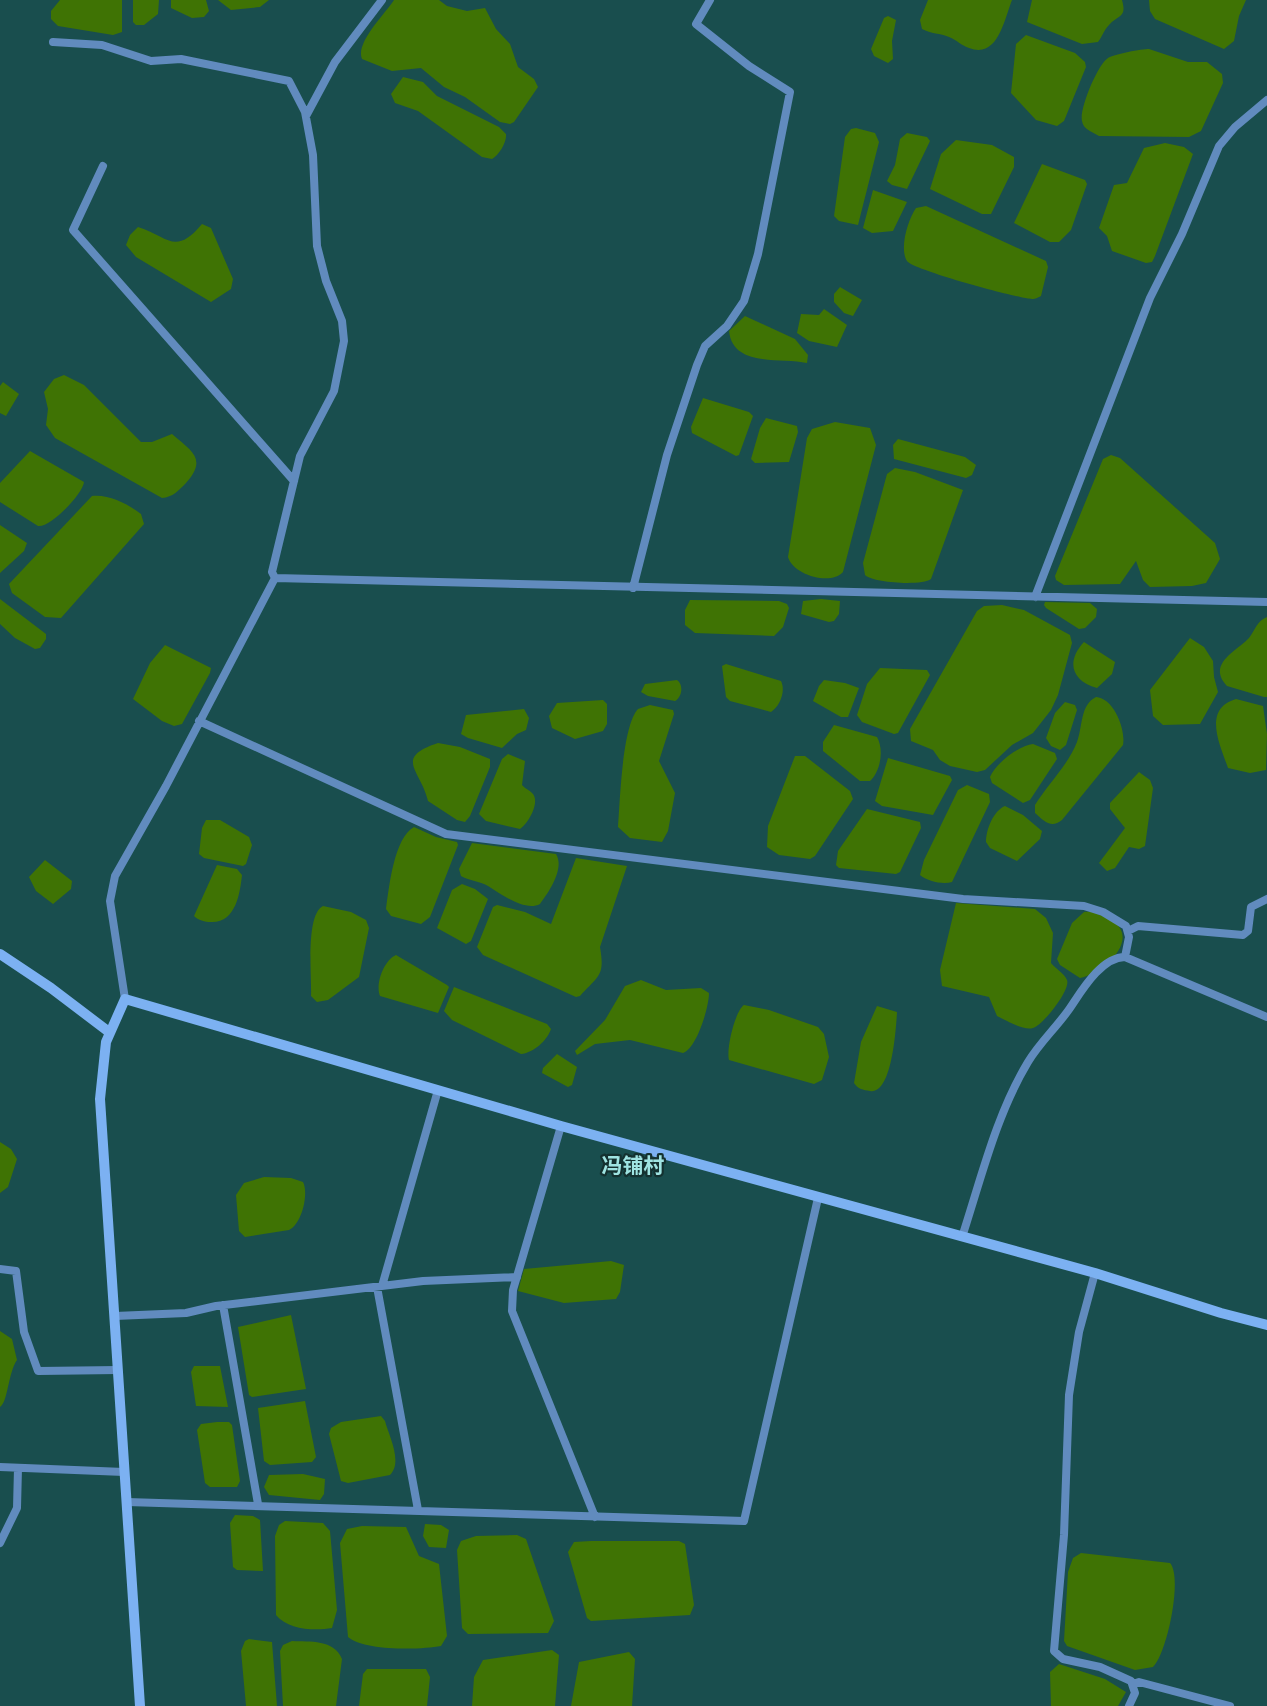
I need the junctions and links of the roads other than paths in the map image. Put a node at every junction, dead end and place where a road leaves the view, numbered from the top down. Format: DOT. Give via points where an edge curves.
graph roads {
  1 [pos="382,0"];
  2 [pos="710,0"];
  3 [pos="53,42"];
  4 [pos="1267,100"];
  5 [pos="306,116"];
  6 [pos="103,166"];
  7 [pos="294,481"];
  8 [pos="275,578"];
  9 [pos="633,588"];
  10 [pos="1035,597"];
  11 [pos="1267,602"];
  12 [pos="200,721"];
  13 [pos="1267,899"];
  14 [pos="1128,931"];
  15 [pos="0,954"];
  16 [pos="1125,957"];
  17 [pos="125,999"];
  18 [pos="1267,1017"];
  19 [pos="109,1032"];
  20 [pos="438,1090"];
  21 [pos="561,1126"];
  22 [pos="818,1198"];
  23 [pos="962,1238"];
  24 [pos="0,1269"];
  25 [pos="1095,1273"];
  26 [pos="517,1277"];
  27 [pos="379,1286"];
  28 [pos="223,1305"];
  29 [pos="115,1316"];
  30 [pos="1267,1325"];
  31 [pos="118,1370"];
  32 [pos="0,1467"];
  33 [pos="18,1468"];
  34 [pos="124,1472"];
  35 [pos="127,1502"];
  36 [pos="258,1504"];
  37 [pos="418,1510"];
  38 [pos="595,1517"];
  39 [pos="0,1543"];
  40 [pos="1133,1684"];
  41 [pos="140,1706"];
  42 [pos="1129,1706"];
  43 [pos="1230,1706"];
  1 -- 5 [label="street" via="335,62"];
  2 -- 9 [label="street" via="696,24 790,92 758,254 744,301 700,357 667,455"];
  3 -- 5 [label="street" via="102,45 151,61 181,59 283,78 293,86"];
  4 -- 10 [label="street" via="1219,146 1150,298"];
  5 -- 7 [label="street" via="313,155 317,246 342,321 344,341 334,391 304,445"];
  6 -- 7 [label="street" via="73,230"];
  7 -- 8 [label="street" via="272,572"];
  8 -- 9 [label="street"];
  8 -- 12 [label="street"];
  9 -- 10 [label="street"];
  10 -- 11 [label="street"];
  12 -- 14 [label="street" via="446,834 963,899 1084,906 1121,921"];
  12 -- 17 [label="street" via="112,885 110,901"];
  13 -- 14 [label="street" via="1251,908 1248,931 1243,935 1138,926"];
  14 -- 16 [label="street"];
  15 -- 19 [label="street"];
  16 -- 18 [label="street"];
  16 -- 23 [label="street" via="1119,957 1085,982 1070,1008 1029,1059 1001,1119"];
  17 -- 19 [label="street"];
  17 -- 20 [label="street"];
  19 -- 29 [label="street" via="101,1071 100,1106"];
  20 -- 21 [label="street"];
  20 -- 27 [label="street"];
  21 -- 22 [label="street"];
  21 -- 26 [label="street"];
  22 -- 23 [label="street"];
  22 -- 38 [label="street" via="744,1521"];
  23 -- 25 [label="street"];
  24 -- 31 [label="street" via="16,1270 24,1332 38,1371"];
  25 -- 30 [label="street"];
  25 -- 40 [label="street" via="1079,1332 1069,1395 1064,1535 1054,1651 1063,1659 1100,1667"];
  26 -- 27 [label="street"];
  26 -- 38 [label="street" via="512,1298 515,1323"];
  27 -- 28 [label="street"];
  27 -- 37 [label="street"];
  28 -- 29 [label="street" via="186,1313"];
  28 -- 36 [label="street"];
  29 -- 31 [label="street"];
  31 -- 34 [label="street"];
  32 -- 33 [label="street"];
  33 -- 34 [label="street"];
  33 -- 39 [label="street" via="16,1514"];
  34 -- 35 [label="street"];
  35 -- 36 [label="street"];
  35 -- 41 [label="street"];
  36 -- 37 [label="street"];
  37 -- 38 [label="street"];
  40 -- 42 [label="street"];
  40 -- 43 [label="street" via="1139,1682"];
}
